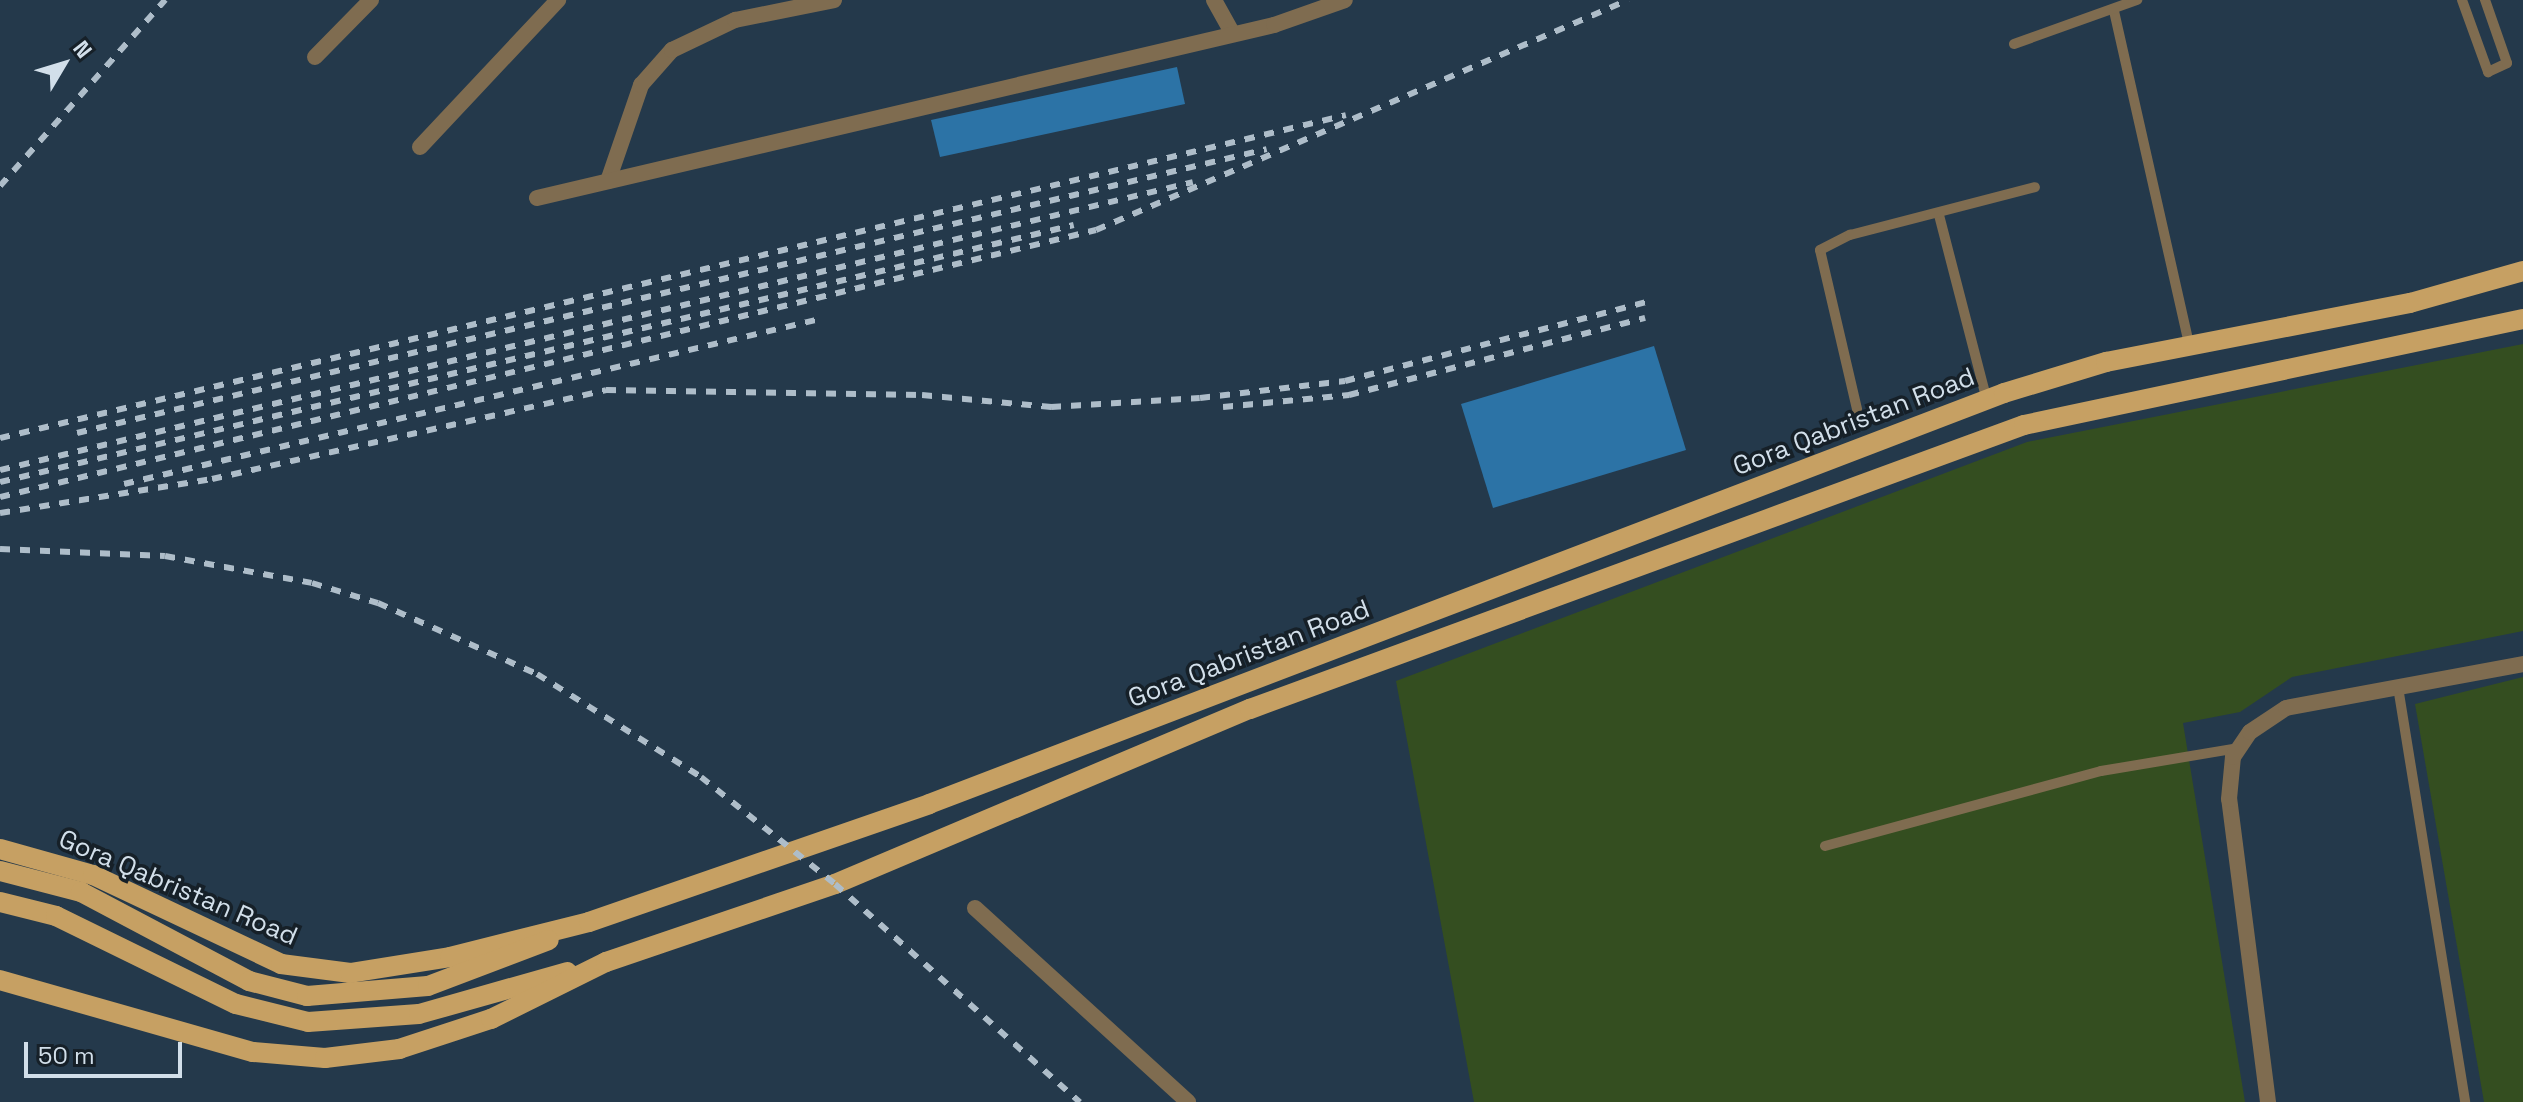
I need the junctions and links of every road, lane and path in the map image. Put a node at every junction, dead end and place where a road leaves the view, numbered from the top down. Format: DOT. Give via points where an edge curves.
graph roads {
  1 [pos="371,0"];
  2 [pos="558,0"];
  3 [pos="834,0"];
  4 [pos="1214,0"];
  5 [pos="1345,0"];
  6 [pos="2137,0"];
  7 [pos="2462,0"];
  8 [pos="2485,0"];
  9 [pos="2114,11"];
  10 [pos="1232,33"];
  11 [pos="2014,44"];
  12 [pos="315,57"];
  13 [pos="420,147"];
  14 [pos="608,181"];
  15 [pos="2035,187"];
  16 [pos="537,198"];
  17 [pos="1939,215"];
  18 [pos="2523,271"];
  19 [pos="2523,319"];
  20 [pos="2190,347"];
  21 [pos="1987,400"];
  22 [pos="1857,409"];
  23 [pos="2522,667"];
  24 [pos="2398,687"];
  25 [pos="2239,748"];
  26 [pos="1825,846"];
  27 [pos="0,849"];
  28 [pos="0,871"];
  29 [pos="0,902"];
  30 [pos="975,908"];
  31 [pos="589,922"];
  32 [pos="606,962"];
  33 [pos="0,980"];
  34 [pos="1188,1102"];
  35 [pos="2268,1102"];
  36 [pos="2465,1102"];
  1 -- 12 [label="street"];
  2 -- 13 [label="street"];
  3 -- 14 [label="street" via="735,20 672,50 641,85"];
  4 -- 10 [label="street"];
  5 -- 10 [label="street"];
  6 -- 9 [label="lane"];
  7 -- 8 [label="lane" via="2488,72 2507,63"];
  9 -- 11 [label="lane"];
  9 -- 20 [label="lane"];
  10 -- 14 [label="street"];
  14 -- 16 [label="street"];
  15 -- 17 [label="lane"];
  17 -- 21 [label="lane"];
  17 -- 22 [label="lane" via="1850,235 1820,250"];
  18 -- 20 [label="main road, Gora Qabristan Road" via="2410,303"];
  19 -- 32 [label="main road, Gora Qabristan Road" via="2024,425 1250,709 835,884"];
  20 -- 21 [label="main road, Gora Qabristan Road" via="2106,362"];
  21 -- 31 [label="main road, Gora Qabristan Road" via="929,804"];
  23 -- 24 [label="street"];
  24 -- 25 [label="street" via="2286,708"];
  24 -- 36 [label="lane"];
  25 -- 26 [label="lane" via="2101,771"];
  25 -- 35 [label="street" via="2229,799"];
  27 -- 31 [label="main road, Gora Qabristan Road" via="68,866 225,943 315,971 450,957"];
  28 -- 31 [label="main road" via="81,892 281,992 369,996 478,971"];
  29 -- 32 [label="main road" via="56,916 189,985 291,1020 381,1021"];
  30 -- 34 [label="street"];
  32 -- 33 [label="main road, Gora Qabristan Road" via="491,1019 399,1049 325,1058 253,1052"];
}
